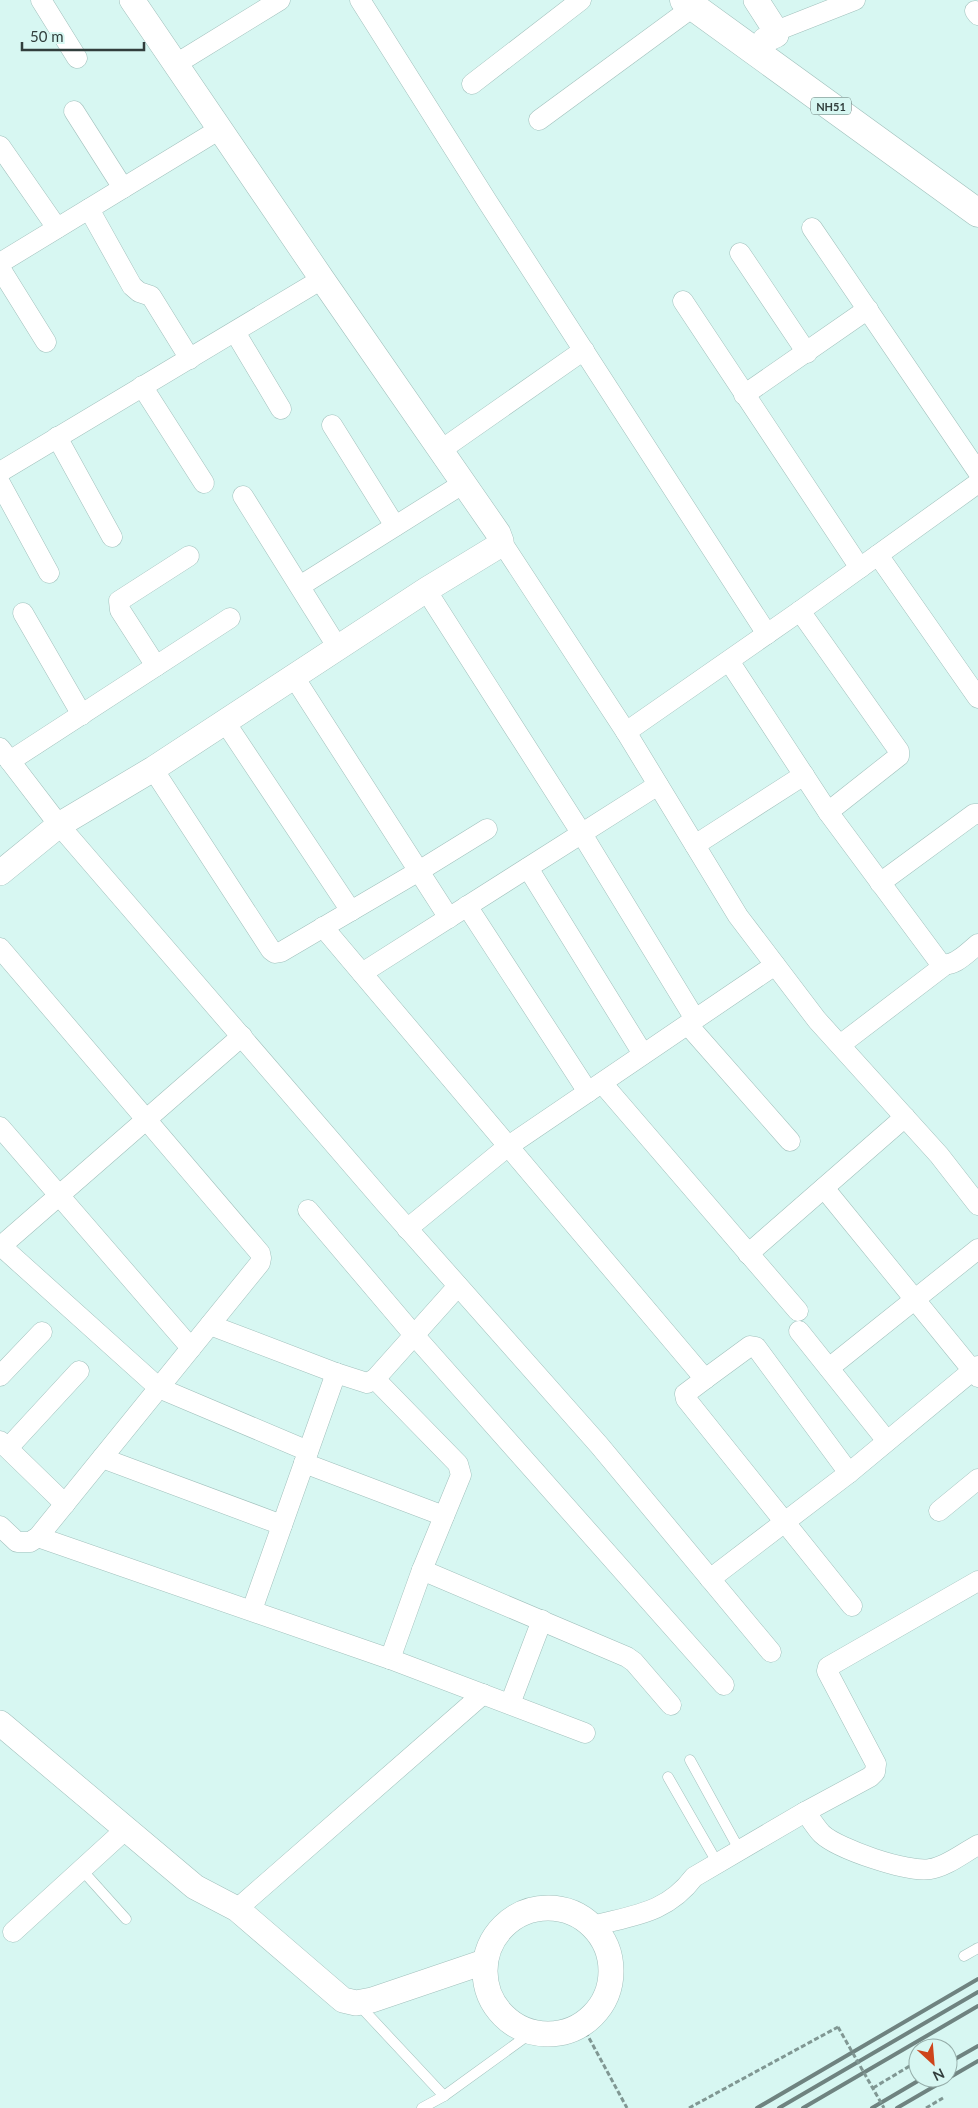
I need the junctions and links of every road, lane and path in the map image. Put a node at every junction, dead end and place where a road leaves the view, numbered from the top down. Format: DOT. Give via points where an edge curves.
graph roads {
  1 [pos="42,0"];
  2 [pos="132,0"];
  3 [pos="360,0"];
  4 [pos="581,0"];
  5 [pos="756,0"];
  6 [pos="855,0"];
  7 [pos="274,2"];
  8 [pos="696,2"];
  9 [pos="771,35"];
  10 [pos="77,58"];
  11 [pos="176,64"];
  12 [pos="472,84"];
  13 [pos="74,111"];
  14 [pos="539,120"];
  15 [pos="220,129"];
  16 [pos="0,146"];
  17 [pos="123,188"];
  18 [pos="978,192"];
  19 [pos="89,209"];
  20 [pos="978,213"];
  21 [pos="57,228"];
  22 [pos="812,228"];
  23 [pos="740,252"];
  24 [pos="0,263"];
  25 [pos="0,268"];
  26 [pos="322,279"];
  27 [pos="683,301"];
  28 [pos="868,310"];
  29 [pos="235,332"];
  30 [pos="46,342"];
  31 [pos="584,350"];
  32 [pos="807,353"];
  33 [pos="190,359"];
  34 [pos="142,386"];
  35 [pos="744,395"];
  36 [pos="281,409"];
  37 [pos="332,425"];
  38 [pos="57,438"];
  39 [pos="441,450"];
  40 [pos="0,472"];
  41 [pos="978,472"];
  42 [pos="0,483"];
  43 [pos="204,483"];
  44 [pos="464,483"];
  45 [pos="975,492"];
  46 [pos="243,496"];
  47 [pos="395,526"];
  48 [pos="112,537"];
  49 [pos="501,540"];
  50 [pos="878,554"];
  51 [pos="188,556"];
  52 [pos="860,568"];
  53 [pos="49,573"];
  54 [pos="300,586"];
  55 [pos="426,590"];
  56 [pos="800,611"];
  57 [pos="22,613"];
  58 [pos="230,618"];
  59 [pos="767,634"];
  60 [pos="338,648"];
  61 [pos="729,661"];
  62 [pos="156,666"];
  63 [pos="294,677"];
  64 [pos="978,698"];
  65 [pos="82,714"];
  66 [pos="225,722"];
  67 [pos="626,732"];
  68 [pos="5,754"];
  69 [pos="154,769"];
  70 [pos="804,775"];
  71 [pos="658,785"];
  72 [pos="828,812"];
  73 [pos="978,814"];
  74 [pos="59,825"];
  75 [pos="487,829"];
  76 [pos="582,834"];
  77 [pos="695,845"];
  78 [pos="528,868"];
  79 [pos="419,871"];
  80 [pos="0,873"];
  81 [pos="880,883"];
  82 [pos="468,906"];
  83 [pos="351,911"];
  84 [pos="449,918"];
  85 [pos="323,928"];
  86 [pos="978,944"];
  87 [pos="0,948"];
  88 [pos="775,965"];
  89 [pos="945,965"];
  90 [pos="362,973"];
  91 [pos="692,1022"];
  92 [pos="242,1036"];
  93 [pos="840,1045"];
  94 [pos="644,1054"];
  95 [pos="595,1088"];
  96 [pos="905,1117"];
  97 [pos="147,1119"];
  98 [pos="0,1127"];
  99 [pos="790,1141"];
  100 [pos="507,1147"];
  101 [pos="824,1188"];
  102 [pos="59,1195"];
  103 [pos="978,1205"];
  104 [pos="308,1210"];
  105 [pos="407,1228"];
  106 [pos="1,1246"];
  107 [pos="978,1249"];
  108 [pos="748,1254"];
  109 [pos="458,1286"];
  110 [pos="914,1299"];
  111 [pos="210,1325"];
  112 [pos="42,1332"];
  113 [pos="414,1335"];
  114 [pos="191,1348"];
  115 [pos="829,1368"];
  116 [pos="976,1371"];
  117 [pos="80,1372"];
  118 [pos="336,1373"];
  119 [pos="0,1376"];
  120 [pos="375,1379"];
  121 [pos="705,1379"];
  122 [pos="159,1388"];
  123 [pos="887,1441"];
  124 [pos="4,1445"];
  125 [pos="306,1457"];
  126 [pos="102,1458"];
  127 [pos="849,1473"];
  128 [pos="978,1479"];
  129 [pos="65,1504"];
  130 [pos="939,1511"];
  131 [pos="444,1516"];
  132 [pos="785,1522"];
  133 [pos="282,1525"];
  134 [pos="0,1526"];
  135 [pos="38,1537"];
  136 [pos="422,1570"];
  137 [pos="710,1579"];
  138 [pos="978,1581"];
  139 [pos="852,1606"];
  140 [pos="252,1610"];
  141 [pos="542,1620"];
  142 [pos="771,1652"];
  143 [pos="390,1658"];
  144 [pos="724,1685"];
  145 [pos="483,1694"];
  146 [pos="510,1704"];
  147 [pos="0,1705"];
  148 [pos="671,1705"];
  149 [pos="0,1723"];
  150 [pos="585,1733"];
  151 [pos="690,1760"];
  152 [pos="668,1777"];
  153 [pos="806,1812"];
  154 [pos="126,1829"];
  155 [pos="977,1846"];
  156 [pos="740,1851"];
  157 [pos="718,1864"];
  158 [pos="82,1870"];
  159 [pos="230,1904"];
  160 [pos="126,1919"];
  161 [pos="593,1926"];
  162 [pos="13,1932"];
  163 [pos="978,1948"];
  164 [pos="964,1956"];
  165 [pos="484,1962"];
  166 [pos="356,2003"];
  167 [pos="582,2025"];
  168 [pos="531,2033"];
  169 [pos="908,2067"];
  170 [pos="872,2088"];
  171 [pos="444,2096"];
  172 [pos="943,2098"];
  173 [pos="422,2108"];
  174 [pos="627,2108"];
  175 [pos="689,2108"];
  176 [pos="884,2108"];
  177 [pos="926,2108"];
  1 -- 10 [label="street"];
  2 -- 11 [label="street"];
  3 -- 31 [label="street"];
  4 -- 12 [label="street"];
  5 -- 9 [label="street"];
  6 -- 9 [label="street"];
  7 -- 11 [label="street"];
  8 -- 9 [label="highway, NH51"];
  8 -- 14 [label="street"];
  8 -- 20 [label="highway, NH51"];
  9 -- 18 [label="highway, NH51"];
  11 -- 15 [label="street"];
  13 -- 17 [label="street"];
  15 -- 17 [label="street"];
  15 -- 26 [label="street"];
  16 -- 21 [label="street"];
  17 -- 19 [label="street"];
  19 -- 21 [label="street"];
  19 -- 33 [label="street" via="132,286 151,296"];
  21 -- 24 [label="street"];
  22 -- 28 [label="street"];
  23 -- 32 [label="street"];
  25 -- 30 [label="street"];
  26 -- 29 [label="street"];
  26 -- 39 [label="street"];
  27 -- 35 [label="street"];
  28 -- 32 [label="street"];
  28 -- 41 [label="street"];
  29 -- 33 [label="street"];
  29 -- 36 [label="street"];
  31 -- 39 [label="street"];
  31 -- 59 [label="street"];
  32 -- 35 [label="street"];
  33 -- 34 [label="street"];
  34 -- 38 [label="street"];
  34 -- 43 [label="street"];
  35 -- 52 [label="street"];
  37 -- 47 [label="street"];
  38 -- 40 [label="street"];
  38 -- 48 [label="street"];
  39 -- 44 [label="street"];
  42 -- 53 [label="street"];
  44 -- 47 [label="street"];
  44 -- 49 [label="street"];
  45 -- 50 [label="street"];
  46 -- 54 [label="street"];
  47 -- 54 [label="street"];
  49 -- 55 [label="street" via="495,548"];
  49 -- 67 [label="street"];
  50 -- 52 [label="street"];
  50 -- 64 [label="street"];
  51 -- 62 [label="street" via="119,601 120,610"];
  52 -- 56 [label="street"];
  54 -- 60 [label="street"];
  55 -- 60 [label="street"];
  55 -- 76 [label="street"];
  56 -- 59 [label="street"];
  56 -- 72 [label="street" via="899,756"];
  57 -- 65 [label="street"];
  58 -- 62 [label="street"];
  59 -- 61 [label="street"];
  60 -- 63 [label="street"];
  61 -- 67 [label="street"];
  61 -- 70 [label="street"];
  62 -- 65 [label="street"];
  63 -- 66 [label="street"];
  63 -- 79 [label="street"];
  65 -- 68 [label="street"];
  66 -- 69 [label="street"];
  66 -- 83 [label="street"];
  67 -- 71 [label="street"];
  68 -- 74 [label="street"];
  69 -- 74 [label="street"];
  69 -- 85 [label="street" via="271,950 281,952"];
  70 -- 72 [label="street"];
  70 -- 77 [label="street"];
  71 -- 76 [label="street"];
  71 -- 77 [label="street"];
  72 -- 81 [label="street"];
  73 -- 81 [label="street"];
  74 -- 80 [label="street"];
  74 -- 92 [label="street"];
  75 -- 79 [label="street"];
  76 -- 78 [label="street"];
  76 -- 91 [label="street"];
  77 -- 88 [label="street" via="738,916"];
  78 -- 82 [label="street"];
  78 -- 94 [label="street"];
  79 -- 83 [label="street"];
  79 -- 84 [label="street"];
  81 -- 89 [label="street" via="940,963"];
  82 -- 84 [label="street"];
  82 -- 95 [label="street"];
  83 -- 85 [label="street"];
  84 -- 90 [label="street"];
  85 -- 90 [label="street"];
  86 -- 89 [label="street" via="953,963"];
  87 -- 97 [label="street"];
  88 -- 91 [label="street"];
  88 -- 93 [label="street"];
  89 -- 93 [label="street"];
  90 -- 100 [label="street"];
  91 -- 94 [label="street"];
  91 -- 99 [label="street"];
  92 -- 97 [label="street"];
  92 -- 105 [label="street"];
  93 -- 96 [label="street"];
  94 -- 95 [label="street"];
  95 -- 100 [label="street"];
  95 -- 108 [label="street"];
  96 -- 101 [label="street"];
  96 -- 103 [label="street"];
  97 -- 102 [label="street"];
  97 -- 111 [label="street" via="262,1258"];
  98 -- 102 [label="street"];
  100 -- 105 [label="street"];
  100 -- 121 [label="street"];
  101 -- 108 [label="street"];
  101 -- 110 [label="street"];
  102 -- 106 [label="street"];
  102 -- 114 [label="street"];
  104 -- 113 [label="street"];
  105 -- 109 [label="street"];
  106 -- 122 [label="street"];
  107 -- 110 [label="street"];
  108 -- 115 [label="street"];
  109 -- 113 [label="street"];
  109 -- 137 [label="street" via="599,1446"];
  110 -- 115 [label="street"];
  110 -- 116 [label="street"];
  111 -- 114 [label="street"];
  111 -- 118 [label="street"];
  112 -- 119 [label="street"];
  113 -- 120 [label="street"];
  113 -- 144 [label="street"];
  114 -- 122 [label="street"];
  115 -- 123 [label="street"];
  116 -- 123 [label="street"];
  117 -- 124 [label="street"];
  118 -- 120 [label="street" via="368,1383"];
  118 -- 125 [label="street"];
  120 -- 131 [label="street" via="458,1464 461,1475"];
  121 -- 127 [label="street" via="750,1346 756,1347"];
  121 -- 132 [label="street" via="685,1394 686,1399"];
  122 -- 125 [label="street"];
  122 -- 126 [label="street"];
  123 -- 127 [label="street"];
  124 -- 129 [label="street"];
  125 -- 131 [label="street"];
  125 -- 133 [label="street"];
  126 -- 129 [label="street"];
  126 -- 133 [label="street"];
  127 -- 132 [label="street"];
  128 -- 130 [label="street"];
  129 -- 135 [label="street"];
  131 -- 136 [label="street"];
  132 -- 137 [label="street"];
  132 -- 139 [label="street"];
  133 -- 140 [label="street"];
  134 -- 135 [label="street" via="17,1542 30,1542"];
  135 -- 140 [label="street"];
  136 -- 141 [label="street"];
  136 -- 143 [label="street"];
  137 -- 142 [label="street"];
  138 -- 153 [label="street" via="828,1667 827,1671 876,1769 870,1777"];
  140 -- 143 [label="street"];
  141 -- 146 [label="street"];
  141 -- 148 [label="street" via="634,1662"];
  143 -- 145 [label="street"];
  145 -- 146 [label="street"];
  145 -- 159 [label="street"];
  146 -- 150 [label="street"];
  147 -- 159 [label="street"];
  149 -- 154 [label="street"];
  151 -- 156 [label="lane"];
  152 -- 157 [label="lane"];
  153 -- 155 [label="street" via="822,1833 840,1846 918,1870 937,1868"];
  153 -- 156 [label="street"];
  154 -- 158 [label="street"];
  154 -- 159 [label="street" via="195,1887"];
  156 -- 157 [label="street"];
  157 -- 161 [label="street" via="694,1877 665,1905"];
  158 -- 160 [label="lane"];
  158 -- 162 [label="street"];
  159 -- 166 [label="street" via="343,2000"];
  161 -- 165 [label="street" via="574,1912 551,1907 528,1910 507,1921 492,1939"];
  161 -- 167 [label="street" via="606,1944 612,1967 609,1989 599,2009"];
  163 -- 164 [label="lane"];
  165 -- 166 [label="street"];
  165 -- 168 [label="street" via="485,1985 494,2006 510,2023"];
  166 -- 171 [label="lane"];
  167 -- 168 [label="street" via="548,2035"];
  167 -- 174 [label="path"];
  168 -- 171 [label="lane"];
  169 -- 170 [label="path"];
  170 -- 175 [label="path, bridge" via="838,2027"];
  170 -- 176 [label="path, bridge"];
  171 -- 173 [label="lane"];
  172 -- 177 [label="path"];
}
